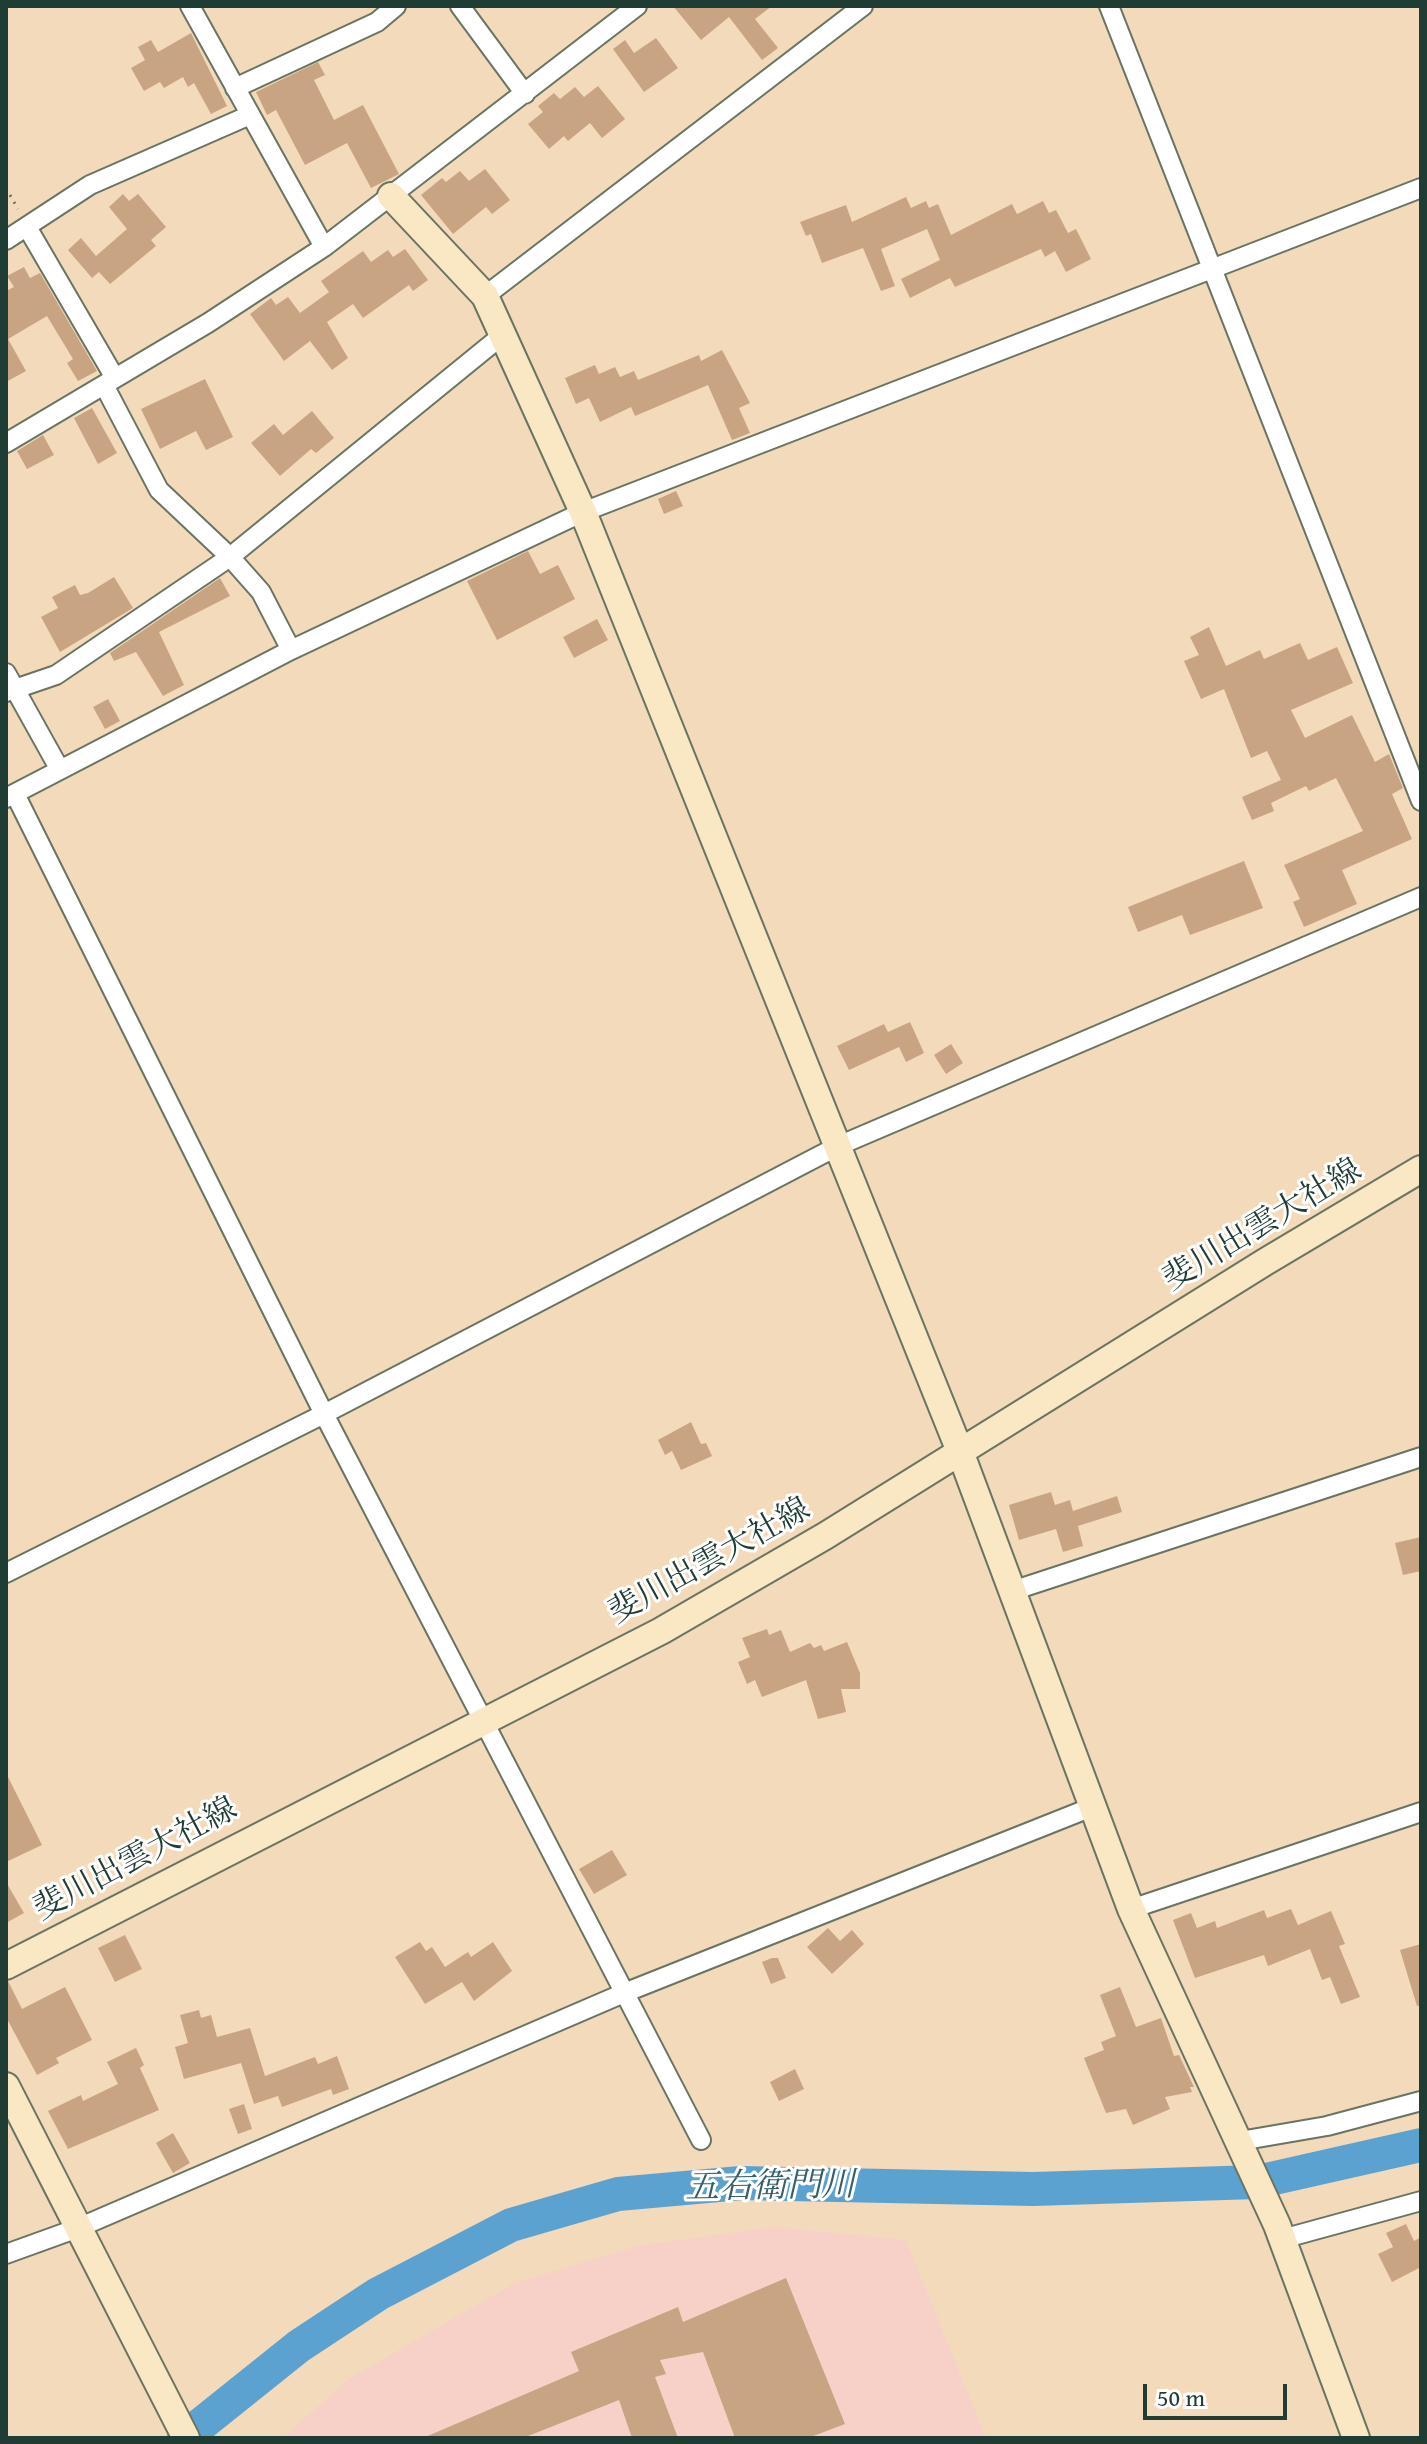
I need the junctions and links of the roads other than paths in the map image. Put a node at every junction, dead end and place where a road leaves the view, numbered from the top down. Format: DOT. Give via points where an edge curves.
graph roads {
  1 [pos="190,6"];
  2 [pos="396,6"];
  3 [pos="460,6"];
  4 [pos="637,6"];
  5 [pos="863,6"];
  6 [pos="1109,6"];
  7 [pos="235,88"];
  8 [pos="525,94"];
  9 [pos="250,115"];
  10 [pos="1421,188"];
  11 [pos="391,196"];
  12 [pos="27,227"];
  13 [pos="6,240"];
  14 [pos="324,247"];
  15 [pos="1214,269"];
  16 [pos="485,296"];
  17 [pos="505,333"];
  18 [pos="110,381"];
  19 [pos="6,443"];
  20 [pos="583,512"];
  21 [pos="230,557"];
  22 [pos="291,650"];
  23 [pos="9,685"];
  24 [pos="60,770"];
  25 [pos="11,796"];
  26 [pos="1421,801"];
  27 [pos="1421,897"];
  28 [pos="838,1146"];
  29 [pos="1421,1169"];
  30 [pos="324,1414"];
  31 [pos="961,1454"];
  32 [pos="1421,1457"];
  33 [pos="6,1573"];
  34 [pos="1012,1591"];
  35 [pos="484,1720"];
  36 [pos="1092,1807"];
  37 [pos="1421,1812"];
  38 [pos="1131,1909"];
  39 [pos="6,1966"];
  40 [pos="624,1993"];
  41 [pos="6,2086"];
  42 [pos="1421,2101"];
  43 [pos="701,2140"];
  44 [pos="1240,2141"];
  45 [pos="1421,2201"];
  46 [pos="78,2228"];
  47 [pos="1279,2232"];
  48 [pos="6,2254"];
  49 [pos="186,2438"];
  50 [pos="1356,2438"];
  1 -- 7 [label="street"];
  2 -- 7 [label="street" via="377,22"];
  3 -- 8 [label="street"];
  4 -- 8 [label="street"];
  5 -- 16 [label="street"];
  6 -- 15 [label="street"];
  7 -- 9 [label="street"];
  8 -- 11 [label="street"];
  9 -- 12 [label="street" via="90,185"];
  9 -- 14 [label="street"];
  10 -- 15 [label="street"];
  11 -- 14 [label="street"];
  11 -- 16 [label="street"];
  12 -- 13 [label="street"];
  12 -- 18 [label="street"];
  14 -- 18 [label="street"];
  15 -- 20 [label="street"];
  15 -- 26 [label="street"];
  16 -- 17 [label="street"];
  17 -- 20 [label="street"];
  17 -- 21 [label="street"];
  18 -- 19 [label="street"];
  18 -- 21 [label="street" via="159,490"];
  20 -- 22 [label="street"];
  20 -- 28 [label="street"];
  21 -- 22 [label="street" via="261,592"];
  21 -- 23 [label="street" via="56,675"];
  22 -- 24 [label="street"];
  23 -- 24 [label="street"];
  24 -- 25 [label="street"];
  25 -- 30 [label="street"];
  27 -- 28 [label="street"];
  28 -- 30 [label="street"];
  28 -- 31 [label="street"];
  29 -- 31 [label="street, 斐川出雲大社線"];
  30 -- 33 [label="street"];
  30 -- 35 [label="street"];
  31 -- 34 [label="street"];
  31 -- 35 [label="street, 斐川出雲大社線" via="661,1631"];
  32 -- 34 [label="street"];
  34 -- 36 [label="street"];
  35 -- 39 [label="street, 斐川出雲大社線"];
  35 -- 40 [label="street"];
  36 -- 38 [label="street"];
  36 -- 40 [label="street"];
  37 -- 38 [label="street"];
  38 -- 44 [label="street"];
  40 -- 43 [label="street"];
  40 -- 46 [label="street"];
  41 -- 46 [label="street"];
  42 -- 44 [label="street" via="1327,2126"];
  44 -- 47 [label="street"];
  45 -- 47 [label="street"];
  46 -- 48 [label="street"];
  46 -- 49 [label="street"];
  47 -- 50 [label="street"];
}
